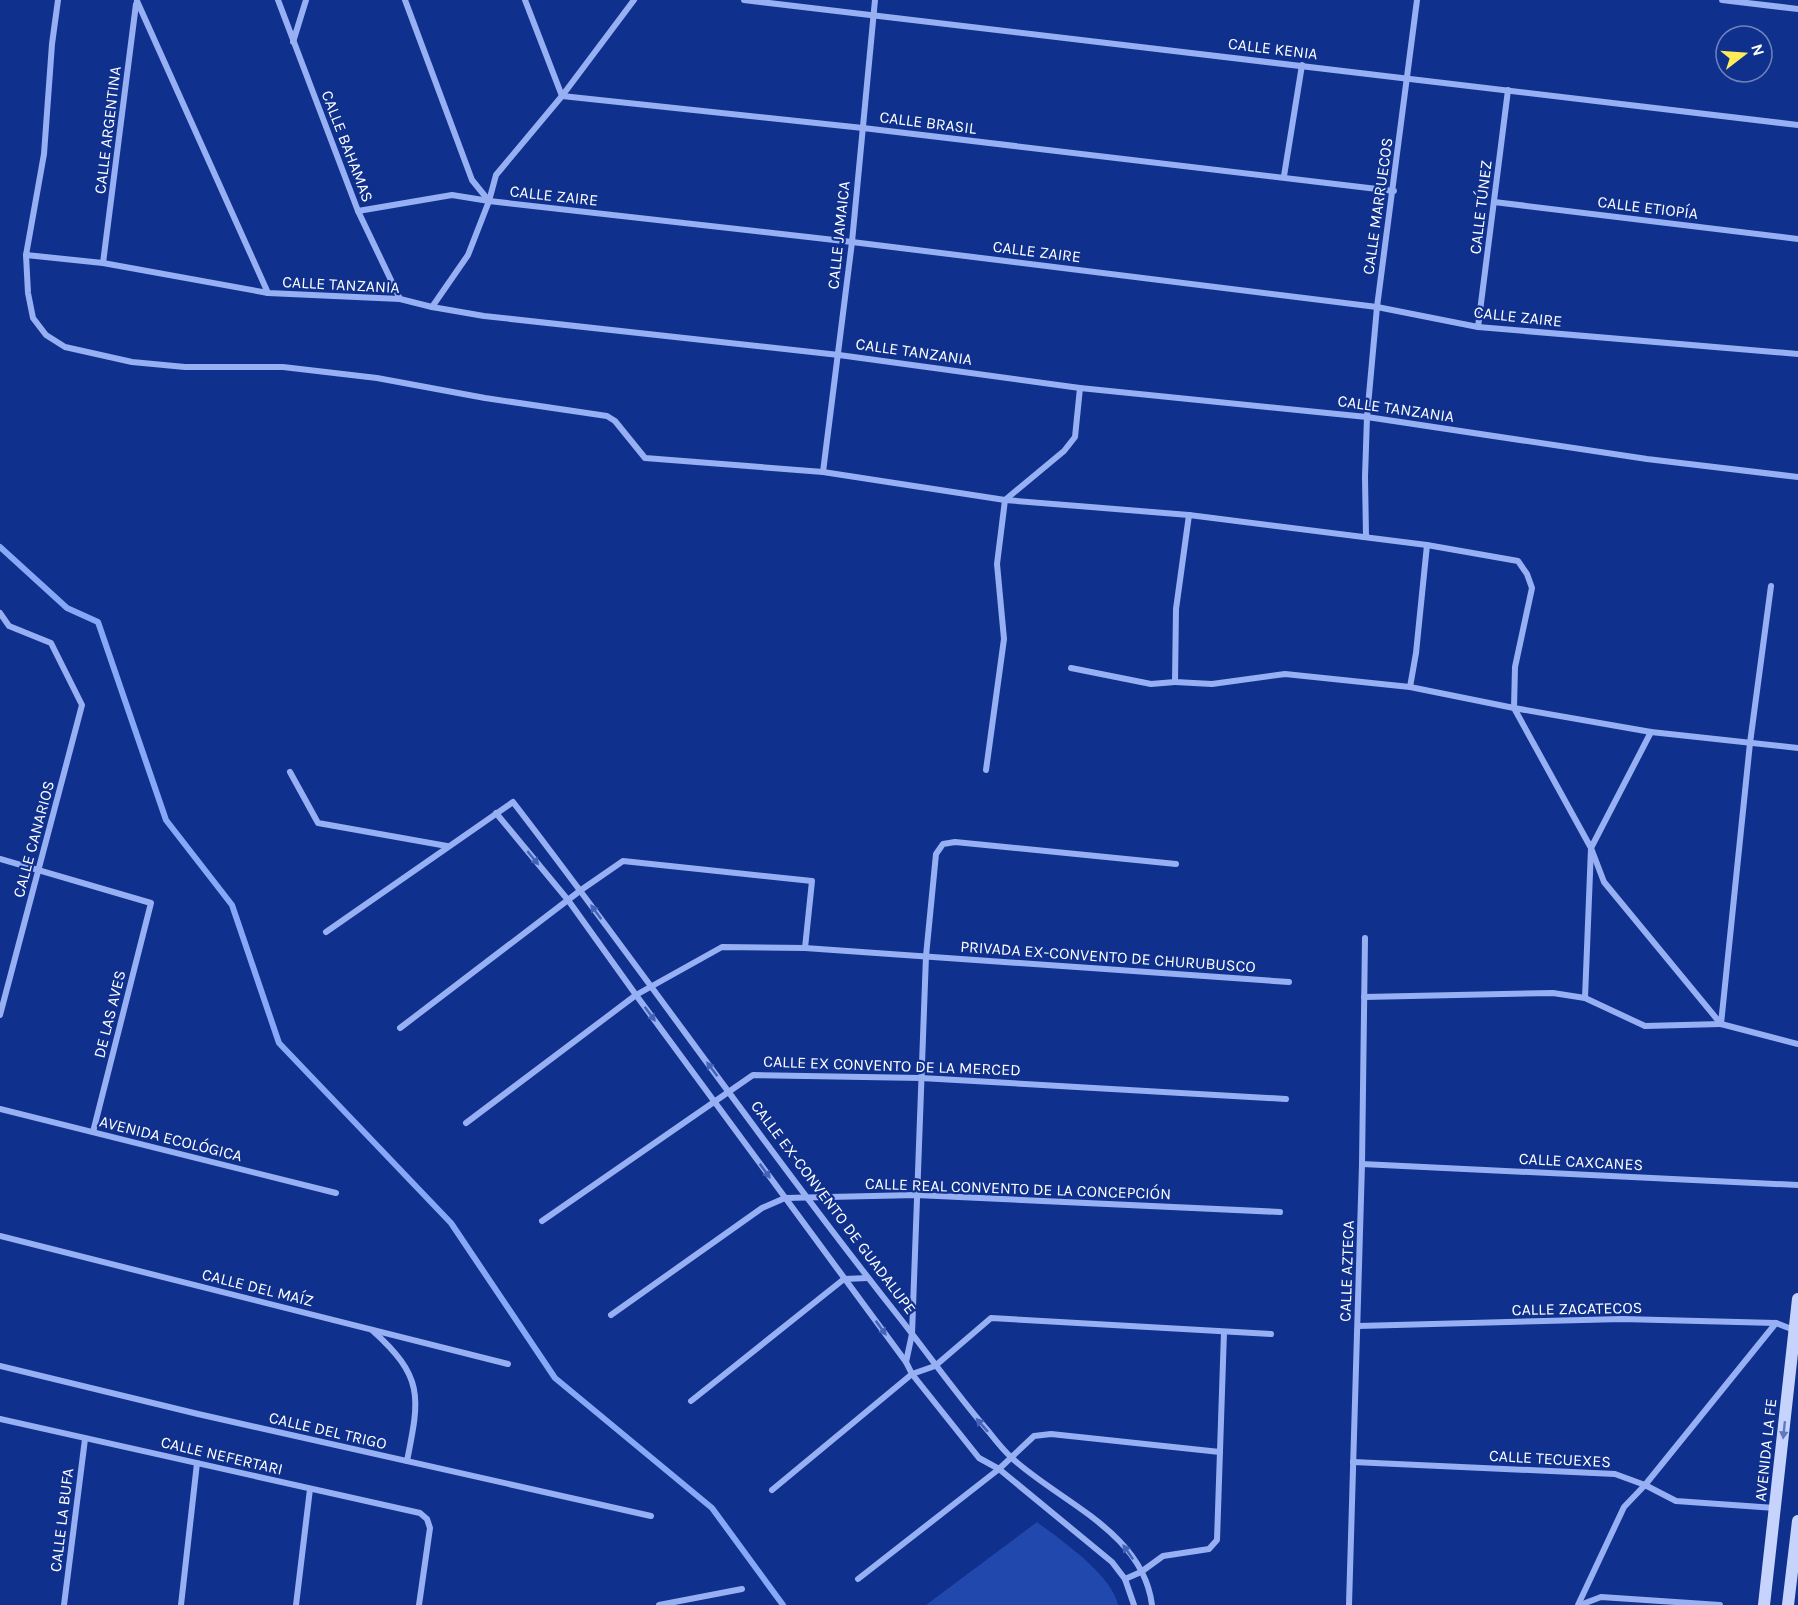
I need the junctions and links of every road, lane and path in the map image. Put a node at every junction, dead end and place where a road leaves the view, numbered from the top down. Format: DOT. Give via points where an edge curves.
graph roads {
  1 [pos="58,0"];
  2 [pos="278,0"];
  3 [pos="306,0"];
  4 [pos="405,0"];
  5 [pos="525,0"];
  6 [pos="634,0"];
  7 [pos="744,0"];
  8 [pos="875,0"];
  9 [pos="1417,0"];
  10 [pos="1722,0"];
  11 [pos="137,1"];
  12 [pos="767,1"];
  13 [pos="1798,9"];
  14 [pos="873,15"];
  15 [pos="293,42"];
  16 [pos="1302,65"];
  17 [pos="1408,79"];
  18 [pos="1508,90"];
  19 [pos="562,96"];
  20 [pos="1798,125"];
  21 [pos="863,128"];
  22 [pos="1284,176"];
  23 [pos="1394,191"];
  24 [pos="489,201"];
  25 [pos="1494,202"];
  26 [pos="358,211"];
  27 [pos="1798,239"];
  28 [pos="852,242"];
  29 [pos="26,255"];
  30 [pos="103,263"];
  31 [pos="268,293"];
  32 [pos="400,299"];
  33 [pos="1377,307"];
  34 [pos="432,308"];
  35 [pos="1478,327"];
  36 [pos="1798,354"];
  37 [pos="839,355"];
  38 [pos="1080,387"];
  39 [pos="1367,417"];
  40 [pos="823,472"];
  41 [pos="1798,477"];
  42 [pos="1005,500"];
  43 [pos="1189,515"];
  44 [pos="1366,536"];
  45 [pos="1427,545"];
  46 [pos="1771,586"];
  47 [pos="0,613"];
  48 [pos="1071,669"];
  49 [pos="1175,682"];
  50 [pos="1410,687"];
  51 [pos="1514,708"];
  52 [pos="1651,732"];
  53 [pos="1750,742"];
  54 [pos="1798,748"];
  55 [pos="986,770"];
  56 [pos="290,772"];
  57 [pos="496,813"];
  58 [pos="447,846"];
  59 [pos="1592,848"];
  60 [pos="0,859"];
  61 [pos="1176,864"];
  62 [pos="39,869"];
  63 [pos="581,890"];
  64 [pos="568,900"];
  65 [pos="326,932"];
  66 [pos="1365,938"];
  67 [pos="805,948"];
  68 [pos="926,956"];
  69 [pos="1289,982"];
  70 [pos="650,986"];
  71 [pos="636,995"];
  72 [pos="1364,997"];
  73 [pos="1585,998"];
  74 [pos="0,1015"];
  75 [pos="1721,1024"];
  76 [pos="400,1028"];
  77 [pos="1798,1044"];
  78 [pos="921,1078"];
  79 [pos="730,1091"];
  80 [pos="1286,1099"];
  81 [pos="714,1102"];
  82 [pos="0,1109"];
  83 [pos="466,1123"];
  84 [pos="93,1132"];
  85 [pos="1362,1164"];
  86 [pos="1798,1185"];
  87 [pos="336,1193"];
  88 [pos="916,1195"];
  89 [pos="807,1197"];
  90 [pos="785,1198"];
  91 [pos="1280,1212"];
  92 [pos="542,1221"];
  93 [pos="0,1236"];
  94 [pos="868,1278"];
  95 [pos="844,1279"];
  96 [pos="1798,1299"];
  97 [pos="611,1315"];
  98 [pos="1776,1323"];
  99 [pos="1358,1326"];
  100 [pos="372,1329"];
  101 [pos="1797,1331"];
  102 [pos="1224,1332"];
  103 [pos="912,1334"];
  104 [pos="1271,1334"];
  105 [pos="906,1362"];
  106 [pos="508,1364"];
  107 [pos="0,1366"];
  108 [pos="935,1366"];
  109 [pos="912,1374"];
  110 [pos="691,1401"];
  111 [pos="0,1419"];
  112 [pos="85,1439"];
  113 [pos="1220,1452"];
  114 [pos="1011,1458"];
  115 [pos="407,1461"];
  116 [pos="1353,1462"];
  117 [pos="197,1463"];
  118 [pos="999,1469"];
  119 [pos="1645,1485"];
  120 [pos="310,1489"];
  121 [pos="772,1490"];
  122 [pos="1776,1508"];
  123 [pos="651,1516"];
  124 [pos="1798,1521"];
  125 [pos="1141,1572"];
  126 [pos="858,1579"];
  127 [pos="1125,1579"];
  128 [pos="742,1589"];
  129 [pos="64,1605"];
  130 [pos="181,1605"];
  131 [pos="296,1605"];
  132 [pos="419,1605"];
  133 [pos="659,1605"];
  134 [pos="1134,1605"];
  135 [pos="1152,1605"];
  136 [pos="1349,1605"];
  137 [pos="1579,1605"];
  138 [pos="1720,1605"];
  139 [pos="1764,1605"];
  140 [pos="1788,1605"];
  1 -- 29 [label="street" via="44,154"];
  2 -- 15 [label="street, CALLE BAHAMAS"];
  3 -- 15 [label="street"];
  4 -- 24 [label="street, CALLE ZAIRE" via="472,180"];
  5 -- 19 [label="street"];
  6 -- 19 [label="street"];
  7 -- 12 [label="street, CALLE KENIA"];
  8 -- 14 [label="street, CALLE JAMAICA"];
  9 -- 17 [label="street, CALLE MARRUECOS"];
  10 -- 13 [label="street"];
  11 -- 30 [label="street, CALLE ARGENTINA"];
  11 -- 31 [label="street"];
  12 -- 14 [label="street, CALLE KENIA"];
  14 -- 16 [label="street, CALLE KENIA"];
  14 -- 21 [label="street, CALLE JAMAICA"];
  15 -- 26 [label="street, CALLE BAHAMAS"];
  16 -- 17 [label="street, CALLE KENIA"];
  16 -- 22 [label="street"];
  17 -- 18 [label="street, CALLE KENIA"];
  17 -- 23 [label="street, CALLE MARRUECOS"];
  18 -- 20 [label="street, CALLE KENIA"];
  18 -- 25 [label="street, CALLE TÚNEZ"];
  19 -- 21 [label="street, CALLE BRASIL"];
  19 -- 24 [label="street" via="496,175"];
  21 -- 22 [label="street, CALLE BRASIL"];
  21 -- 28 [label="street, CALLE JAMAICA"];
  22 -- 23 [label="street, CALLE BRASIL"];
  23 -- 33 [label="street, CALLE MARRUECOS"];
  24 -- 26 [label="street" via="452,195"];
  24 -- 28 [label="street, CALLE ZAIRE"];
  24 -- 34 [label="street" via="468,255"];
  25 -- 27 [label="street, CALLE ETIOPÍA"];
  25 -- 35 [label="street, CALLE TÚNEZ"];
  26 -- 32 [label="street, CALLE BAHAMAS"];
  28 -- 33 [label="street, CALLE ZAIRE"];
  28 -- 37 [label="street, CALLE JAMAICA"];
  29 -- 30 [label="street, CALLE TANZANIA"];
  29 -- 40 [label="street" via="33,318 46,335 66,347 132,362 185,367 283,367 377,378 607,416 645,458"];
  30 -- 31 [label="street, CALLE TANZANIA"];
  31 -- 32 [label="street, CALLE TANZANIA"];
  32 -- 34 [label="street, CALLE TANZANIA"];
  33 -- 35 [label="street, CALLE ZAIRE"];
  33 -- 39 [label="street, CALLE MARRUECOS"];
  34 -- 37 [label="street, CALLE TANZANIA"];
  35 -- 36 [label="street, CALLE ZAIRE"];
  37 -- 38 [label="street, CALLE TANZANIA"];
  37 -- 40 [label="street, CALLE JAMAICA"];
  38 -- 39 [label="street, CALLE TANZANIA"];
  38 -- 42 [label="street" via="1075,437 1064,451"];
  39 -- 41 [label="street, CALLE TANZANIA"];
  39 -- 44 [label="street, CALLE MARRUECOS"];
  40 -- 42 [label="street"];
  42 -- 43 [label="street"];
  42 -- 55 [label="street" via="997,564 1004,639"];
  43 -- 44 [label="street"];
  43 -- 49 [label="street" via="1176,609"];
  44 -- 45 [label="street"];
  45 -- 50 [label="street"];
  45 -- 51 [label="street" via="1518,561 1527,574 1532,588 1515,667"];
  46 -- 53 [label="street"];
  47 -- 62 [label="street, CALLE CANARIOS" via="9,626 51,643 82,705"];
  48 -- 49 [label="street" via="1151,684"];
  49 -- 50 [label="street" via="1212,684 1285,674"];
  50 -- 51 [label="street"];
  51 -- 52 [label="street"];
  51 -- 59 [label="street"];
  52 -- 53 [label="street"];
  52 -- 59 [label="street"];
  53 -- 54 [label="street"];
  53 -- 75 [label="street"];
  56 -- 58 [label="street" via="318,823"];
  57 -- 58 [label="street"];
  57 -- 63 [label="street, CALLE EX-CONVENTO DE GUADALUPE" via="513,802"];
  57 -- 64 [label="street, CALLE EX-CONVENTO DE GUADALUPE, one-way"];
  58 -- 65 [label="street"];
  59 -- 73 [label="street"];
  59 -- 75 [label="street" via="1604,882"];
  60 -- 62 [label="street"];
  61 -- 68 [label="street" via="955,842 942,844 936,854"];
  62 -- 74 [label="street, CALLE CANARIOS"];
  62 -- 84 [label="street, DE LAS AVES" via="151,903"];
  63 -- 64 [label="street"];
  63 -- 67 [label="street" via="623,861 812,881"];
  70 -- 63 [label="street, CALLE EX-CONVENTO DE GUADALUPE, one-way"];
  64 -- 71 [label="street, CALLE EX-CONVENTO DE GUADALUPE"];
  64 -- 76 [label="street"];
  66 -- 72 [label="street, CALLE AZTECA"];
  67 -- 68 [label="street, PRIVADA EX-CONVENTO DE CHURUBUSCO"];
  67 -- 70 [label="street, PRIVADA EX-CONVENTO DE CHURUBUSCO" via="722,947"];
  68 -- 69 [label="street, PRIVADA EX-CONVENTO DE CHURUBUSCO"];
  68 -- 78 [label="street"];
  70 -- 71 [label="street, PRIVADA EX-CONVENTO DE CHURUBUSCO"];
  79 -- 70 [label="street, CALLE EX-CONVENTO DE GUADALUPE, one-way"];
  71 -- 81 [label="street, CALLE EX-CONVENTO DE GUADALUPE, one-way"];
  71 -- 83 [label="street, PRIVADA EX-CONVENTO DE CHURUBUSCO"];
  72 -- 73 [label="street" via="1553,993"];
  72 -- 85 [label="street, CALLE AZTECA"];
  73 -- 75 [label="street" via="1645,1026"];
  75 -- 77 [label="street"];
  78 -- 79 [label="street, CALLE EX CONVENTO DE LA MERCED" via="753,1075"];
  78 -- 80 [label="street, CALLE EX CONVENTO DE LA MERCED"];
  78 -- 88 [label="street"];
  79 -- 81 [label="street, CALLE EX CONVENTO DE LA MERCED"];
  79 -- 89 [label="street, CALLE EX-CONVENTO DE GUADALUPE"];
  81 -- 90 [label="street, CALLE EX-CONVENTO DE GUADALUPE, one-way"];
  81 -- 92 [label="street, CALLE EX CONVENTO DE LA MERCED"];
  82 -- 84 [label="street, AVENIDA ECOLÓGICA"];
  84 -- 87 [label="street, AVENIDA ECOLÓGICA"];
  85 -- 86 [label="street, CALLE CAXCANES"];
  85 -- 99 [label="street, CALLE AZTECA"];
  88 -- 89 [label="street, CALLE REAL CONVENTO DE LA CONCEPCIÓN"];
  88 -- 91 [label="street, CALLE REAL CONVENTO DE LA CONCEPCIÓN"];
  88 -- 103 [label="street"];
  89 -- 90 [label="street, CALLE REAL CONVENTO DE LA CONCEPCIÓN"];
  89 -- 94 [label="street, CALLE EX-CONVENTO DE GUADALUPE"];
  90 -- 95 [label="street, CALLE EX-CONVENTO DE GUADALUPE"];
  90 -- 97 [label="street, CALLE REAL CONVENTO DE LA CONCEPCIÓN" via="762,1208"];
  93 -- 100 [label="street, CALLE DEL MAÍZ"];
  94 -- 95 [label="street"];
  94 -- 103 [label="street, CALLE EX-CONVENTO DE GUADALUPE"];
  95 -- 105 [label="street, CALLE EX-CONVENTO DE GUADALUPE, one-way"];
  95 -- 110 [label="street"];
  96 -- 101 [label="street, AVENIDA LA FE"];
  98 -- 99 [label="street, CALLE ZACATECOS" via="1622,1320"];
  98 -- 101 [label="street, CALLE ZACATECOS"];
  98 -- 119 [label="street"];
  99 -- 116 [label="street, CALLE AZTECA"];
  100 -- 106 [label="street, CALLE DEL MAÍZ"];
  100 -- 115 [label="street" via="393,1348 407,1368 415,1390 417,1412"];
  101 -- 122 [label="street, AVENIDA LA FE, one-way"];
  102 -- 104 [label="street"];
  102 -- 108 [label="street" via="991,1317"];
  102 -- 113 [label="street"];
  103 -- 105 [label="street"];
  103 -- 108 [label="street, CALLE EX-CONVENTO DE GUADALUPE"];
  105 -- 109 [label="street, CALLE EX-CONVENTO DE GUADALUPE"];
  107 -- 115 [label="street, CALLE DEL TRIGO"];
  108 -- 109 [label="street"];
  114 -- 108 [label="street, CALLE EX-CONVENTO DE GUADALUPE, one-way"];
  109 -- 118 [label="street, CALLE EX-CONVENTO DE GUADALUPE" via="979,1458"];
  109 -- 121 [label="street"];
  111 -- 112 [label="street, CALLE NEFERTARI"];
  112 -- 117 [label="street, CALLE NEFERTARI"];
  112 -- 129 [label="street, CALLE LA BUFA"];
  113 -- 114 [label="street" via="1052,1434 1034,1436"];
  113 -- 125 [label="street" via="1217,1540 1209,1549 1163,1556"];
  114 -- 118 [label="street"];
  125 -- 114 [label="street, CALLE EX-CONVENTO DE GUADALUPE, one-way" via="1119,1540"];
  115 -- 123 [label="street, CALLE DEL TRIGO"];
  116 -- 119 [label="street, CALLE TECUEXES" via="1615,1474"];
  116 -- 136 [label="street, CALLE AZTECA"];
  117 -- 120 [label="street, CALLE NEFERTARI"];
  117 -- 130 [label="street"];
  118 -- 126 [label="street"];
  118 -- 127 [label="street, CALLE EX-CONVENTO DE GUADALUPE" via="1099,1549"];
  119 -- 122 [label="street, CALLE TECUEXES" via="1676,1501"];
  119 -- 137 [label="street" via="1624,1507"];
  120 -- 131 [label="street"];
  120 -- 132 [label="street, CALLE NEFERTARI" via="420,1513 427,1520 430,1528"];
  122 -- 139 [label="street, AVENIDA LA FE"];
  124 -- 140 [label="street"];
  125 -- 127 [label="street"];
  125 -- 135 [label="street, CALLE EX-CONVENTO DE GUADALUPE"];
  127 -- 134 [label="street, CALLE EX-CONVENTO DE GUADALUPE"];
  128 -- 133 [label="street"];
  137 -- 138 [label="street" via="1601,1597"];
}
